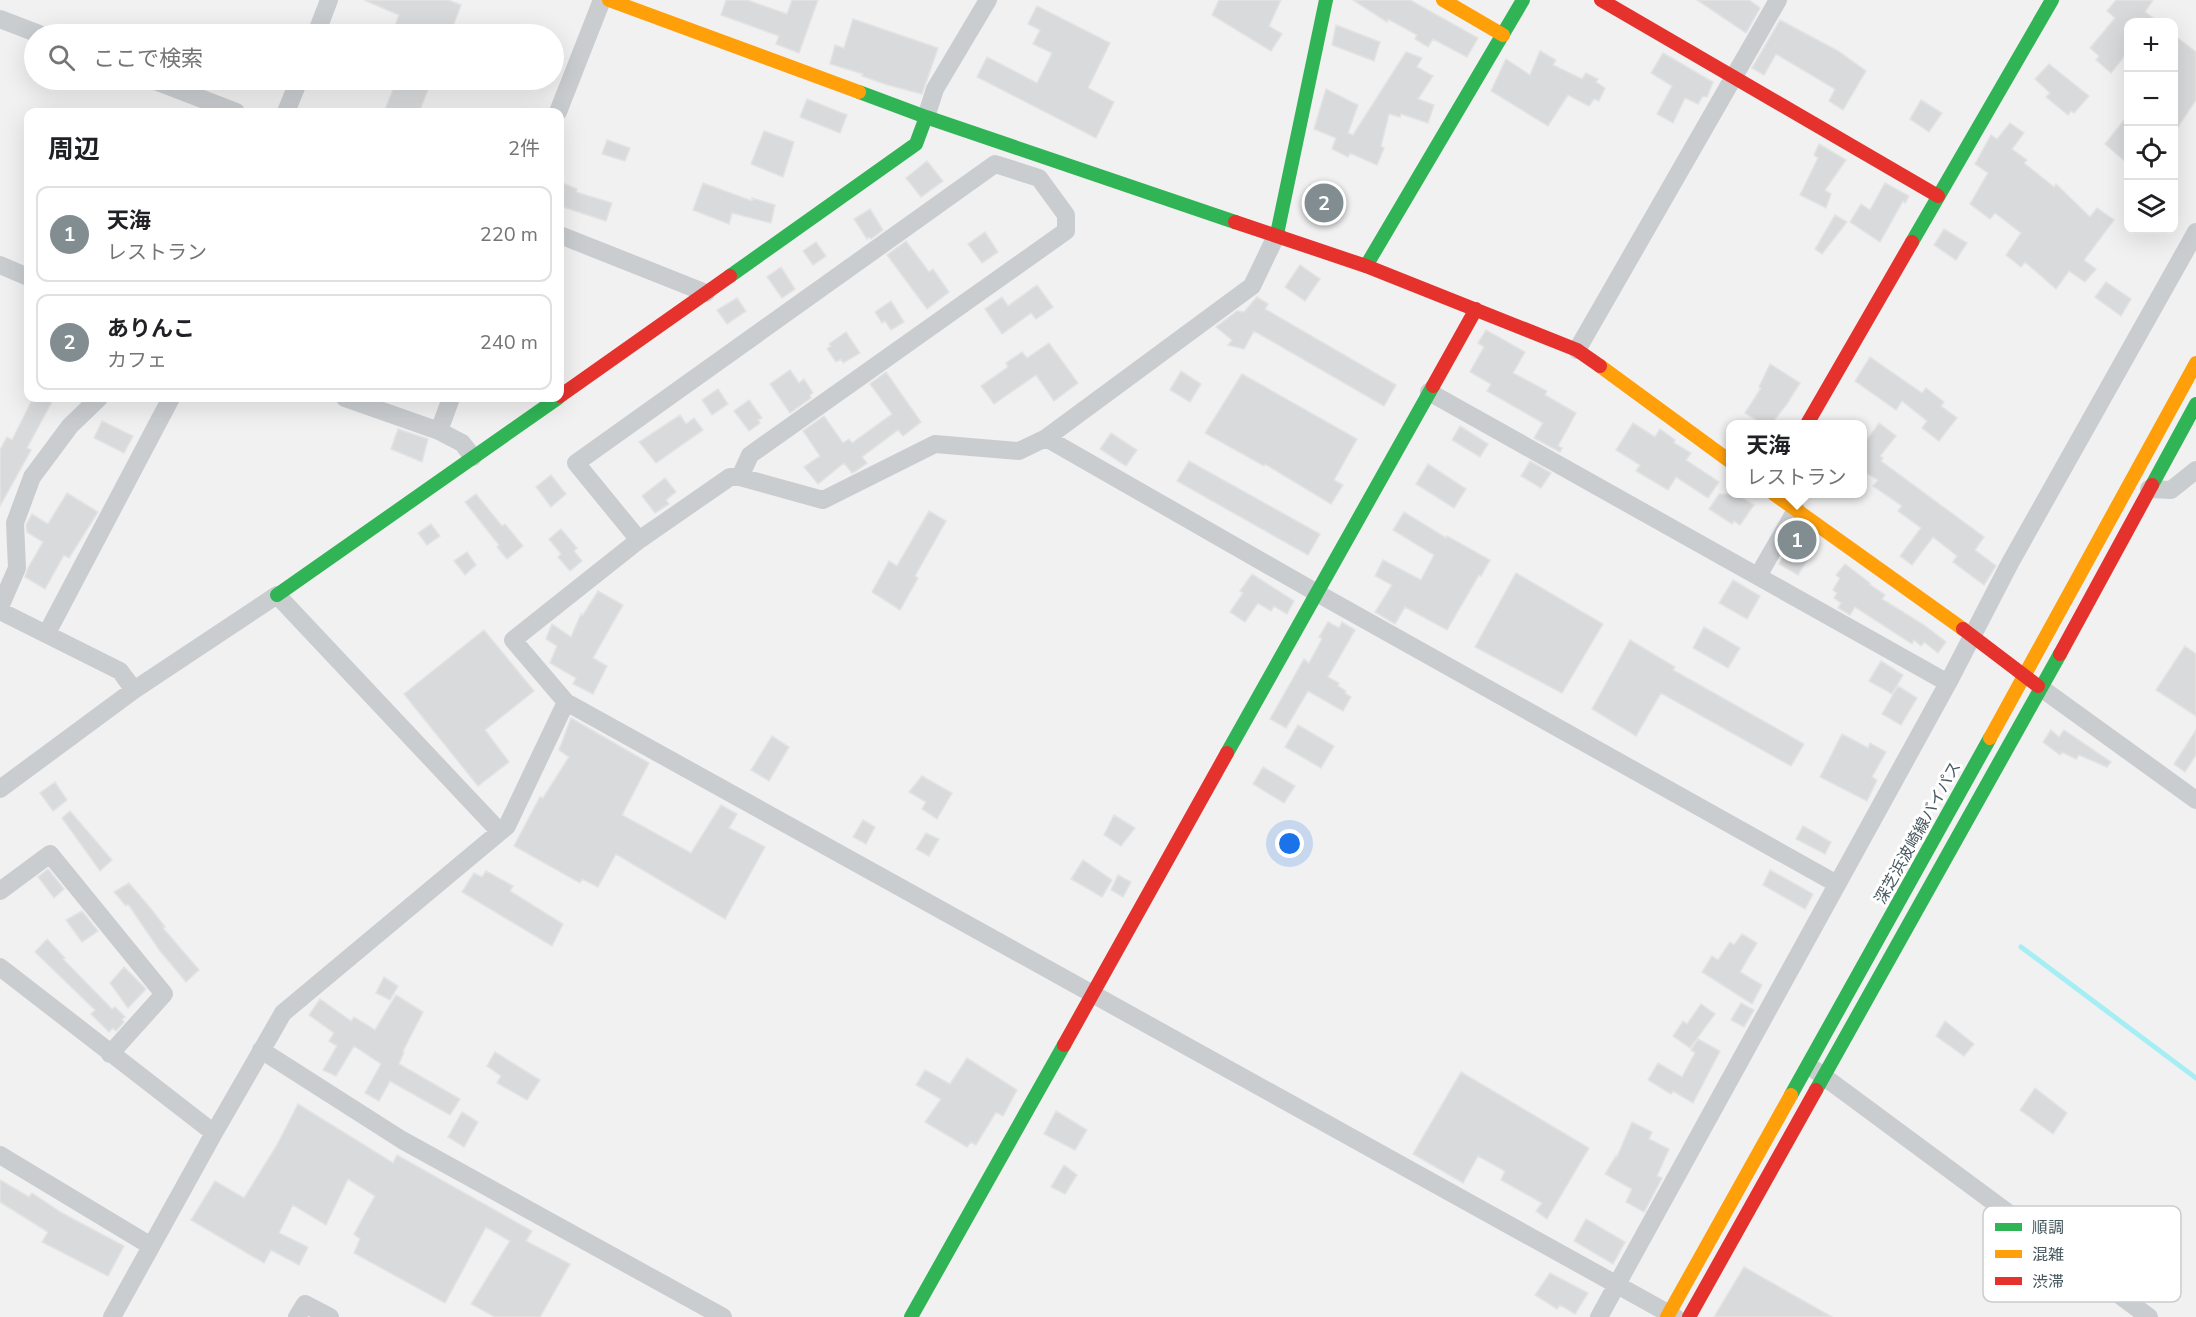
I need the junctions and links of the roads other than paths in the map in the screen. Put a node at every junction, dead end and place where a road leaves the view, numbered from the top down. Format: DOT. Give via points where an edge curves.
graph roads {
  1 [pos="329,0"];
  2 [pos="602,0"];
  3 [pos="609,0"];
  4 [pos="988,0"];
  5 [pos="1326,0"];
  6 [pos="1443,0"];
  7 [pos="1523,0"];
  8 [pos="1601,0"];
  9 [pos="1778,0"];
  10 [pos="2052,0"];
  11 [pos="0,19"];
  12 [pos="320,24"];
  13 [pos="24,28"];
  14 [pos="1503,35"];
  15 [pos="1733,78"];
  16 [pos="179,90"];
  17 [pos="295,90"];
  18 [pos="226,108"];
  19 [pos="288,108"];
  20 [pos="560,108"];
  21 [pos="927,117"];
  22 [pos="1938,196"];
  23 [pos="2196,232"];
  24 [pos="1276,234"];
  25 [pos="564,237"];
  26 [pos="0,265"];
  27 [pos="1366,266"];
  28 [pos="24,275"];
  29 [pos="706,293"];
  30 [pos="1476,309"];
  31 [pos="1577,350"];
  32 [pos="2196,363"];
  33 [pos="1429,392"];
  34 [pos="564,393"];
  35 [pos="95,402"];
  36 [pos="169,402"];
  37 [pos="356,402"];
  38 [pos="450,402"];
  39 [pos="552,402"];
  40 [pos="2196,404"];
  41 [pos="1809,420"];
  42 [pos="439,431"];
  43 [pos="1046,438"];
  44 [pos="473,458"];
  45 [pos="1726,458"];
  46 [pos="2196,470"];
  47 [pos="740,477"];
  48 [pos="2149,489"];
  49 [pos="1780,498"];
  50 [pos="1796,510"];
  51 [pos="639,540"];
  52 [pos="1758,576"];
  53 [pos="1317,593"];
  54 [pos="277,595"];
  55 [pos="0,609"];
  56 [pos="47,633"];
  57 [pos="1972,636"];
  58 [pos="2025,676"];
  59 [pos="1948,683"];
  60 [pos="2041,688"];
  61 [pos="134,690"];
  62 [pos="566,702"];
  63 [pos="0,789"];
  64 [pos="2196,801"];
  65 [pos="500,832"];
  66 [pos="1837,884"];
  67 [pos="0,891"];
  68 [pos="0,967"];
  69 [pos="1092,994"];
  70 [pos="261,1050"];
  71 [pos="111,1054"];
  72 [pos="1807,1065"];
  73 [pos="1824,1076"];
  74 [pos="214,1133"];
  75 [pos="0,1155"];
  76 [pos="1999,1206"];
  77 [pos="151,1246"];
  78 [pos="1618,1285"];
  79 [pos="2129,1302"];
  80 [pos="1670,1316"];
  81 [pos="112,1317"];
  82 [pos="297,1317"];
  83 [pos="330,1317"];
  84 [pos="723,1317"];
  85 [pos="911,1317"];
  86 [pos="1599,1317"];
  87 [pos="1689,1317"];
  88 [pos="2149,1317"];
  1 -- 12 [label="street"];
  2 -- 20 [label="street"];
  3 -- 21 [label="street"];
  4 -- 21 [label="street" via="935,89"];
  5 -- 24 [label="street"];
  6 -- 14 [label="street"];
  7 -- 14 [label="street"];
  8 -- 15 [label="street"];
  9 -- 15 [label="street"];
  10 -- 22 [label="street"];
  11 -- 13 [label="street"];
  14 -- 27 [label="street"];
  15 -- 22 [label="street"];
  15 -- 31 [label="street"];
  16 -- 18 [label="street"];
  17 -- 19 [label="street"];
  21 -- 24 [label="street"];
  21 -- 29 [label="street" via="916,144"];
  22 -- 41 [label="street"];
  23 -- 57 [label="street"];
  24 -- 27 [label="street"];
  24 -- 43 [label="street" via="1251,286"];
  25 -- 29 [label="street"];
  26 -- 28 [label="street"];
  27 -- 30 [label="street"];
  29 -- 34 [label="street"];
  30 -- 31 [label="street"];
  30 -- 33 [label="street"];
  31 -- 45 [label="street"];
  32 -- 58 [label="street, 深芝浜波崎線バイパス"];
  33 -- 52 [label="street"];
  33 -- 53 [label="street"];
  35 -- 55 [label="street" via="70,426 33,477 15,523 17,568"];
  36 -- 56 [label="street"];
  37 -- 42 [label="street"];
  38 -- 42 [label="street"];
  39 -- 44 [label="street"];
  40 -- 48 [label="street"];
  42 -- 44 [label="street" via="462,443"];
  43 -- 47 [label="street" via="1018,451 935,444 823,500"];
  43 -- 53 [label="street"];
  44 -- 54 [label="street"];
  46 -- 48 [label="street" via="2171,490"];
  47 -- 51 [label="street" via="730,477"];
  47 -- 51 [label="street" via="750,455 1066,231 1066,215 1039,178 995,164 576,463"];
  48 -- 60 [label="street"];
  49 -- 50 [label="street"];
  50 -- 52 [label="street"];
  50 -- 57 [label="street"];
  51 -- 62 [label="street" via="513,640"];
  52 -- 59 [label="street"];
  53 -- 66 [label="street"];
  53 -- 69 [label="street"];
  54 -- 61 [label="street"];
  54 -- 65 [label="street"];
  55 -- 56 [label="street"];
  56 -- 61 [label="street" via="120,671"];
  57 -- 58 [label="street"];
  57 -- 59 [label="street"];
  58 -- 60 [label="street"];
  58 -- 72 [label="street, 深芝浜波崎線バイパス"];
  59 -- 66 [label="street"];
  60 -- 64 [label="street"];
  60 -- 73 [label="street"];
  61 -- 63 [label="street"];
  62 -- 65 [label="street" via="507,826"];
  62 -- 69 [label="street"];
  65 -- 70 [label="street" via="283,1013"];
  66 -- 78 [label="street"];
  67 -- 71 [label="street" via="50,854 164,994"];
  68 -- 71 [label="street"];
  69 -- 78 [label="street"];
  69 -- 85 [label="street"];
  70 -- 74 [label="street"];
  70 -- 84 [label="street" via="402,1140"];
  71 -- 74 [label="street"];
  72 -- 73 [label="street"];
  72 -- 80 [label="street, 深芝浜波崎線バイパス"];
  73 -- 76 [label="street"];
  73 -- 87 [label="street"];
  74 -- 77 [label="street"];
  75 -- 77 [label="street"];
  77 -- 81 [label="street"];
  78 -- 80 [label="street"];
  78 -- 86 [label="street"];
  79 -- 88 [label="street"];
  82 -- 83 [label="street" via="305,1304"];
}
